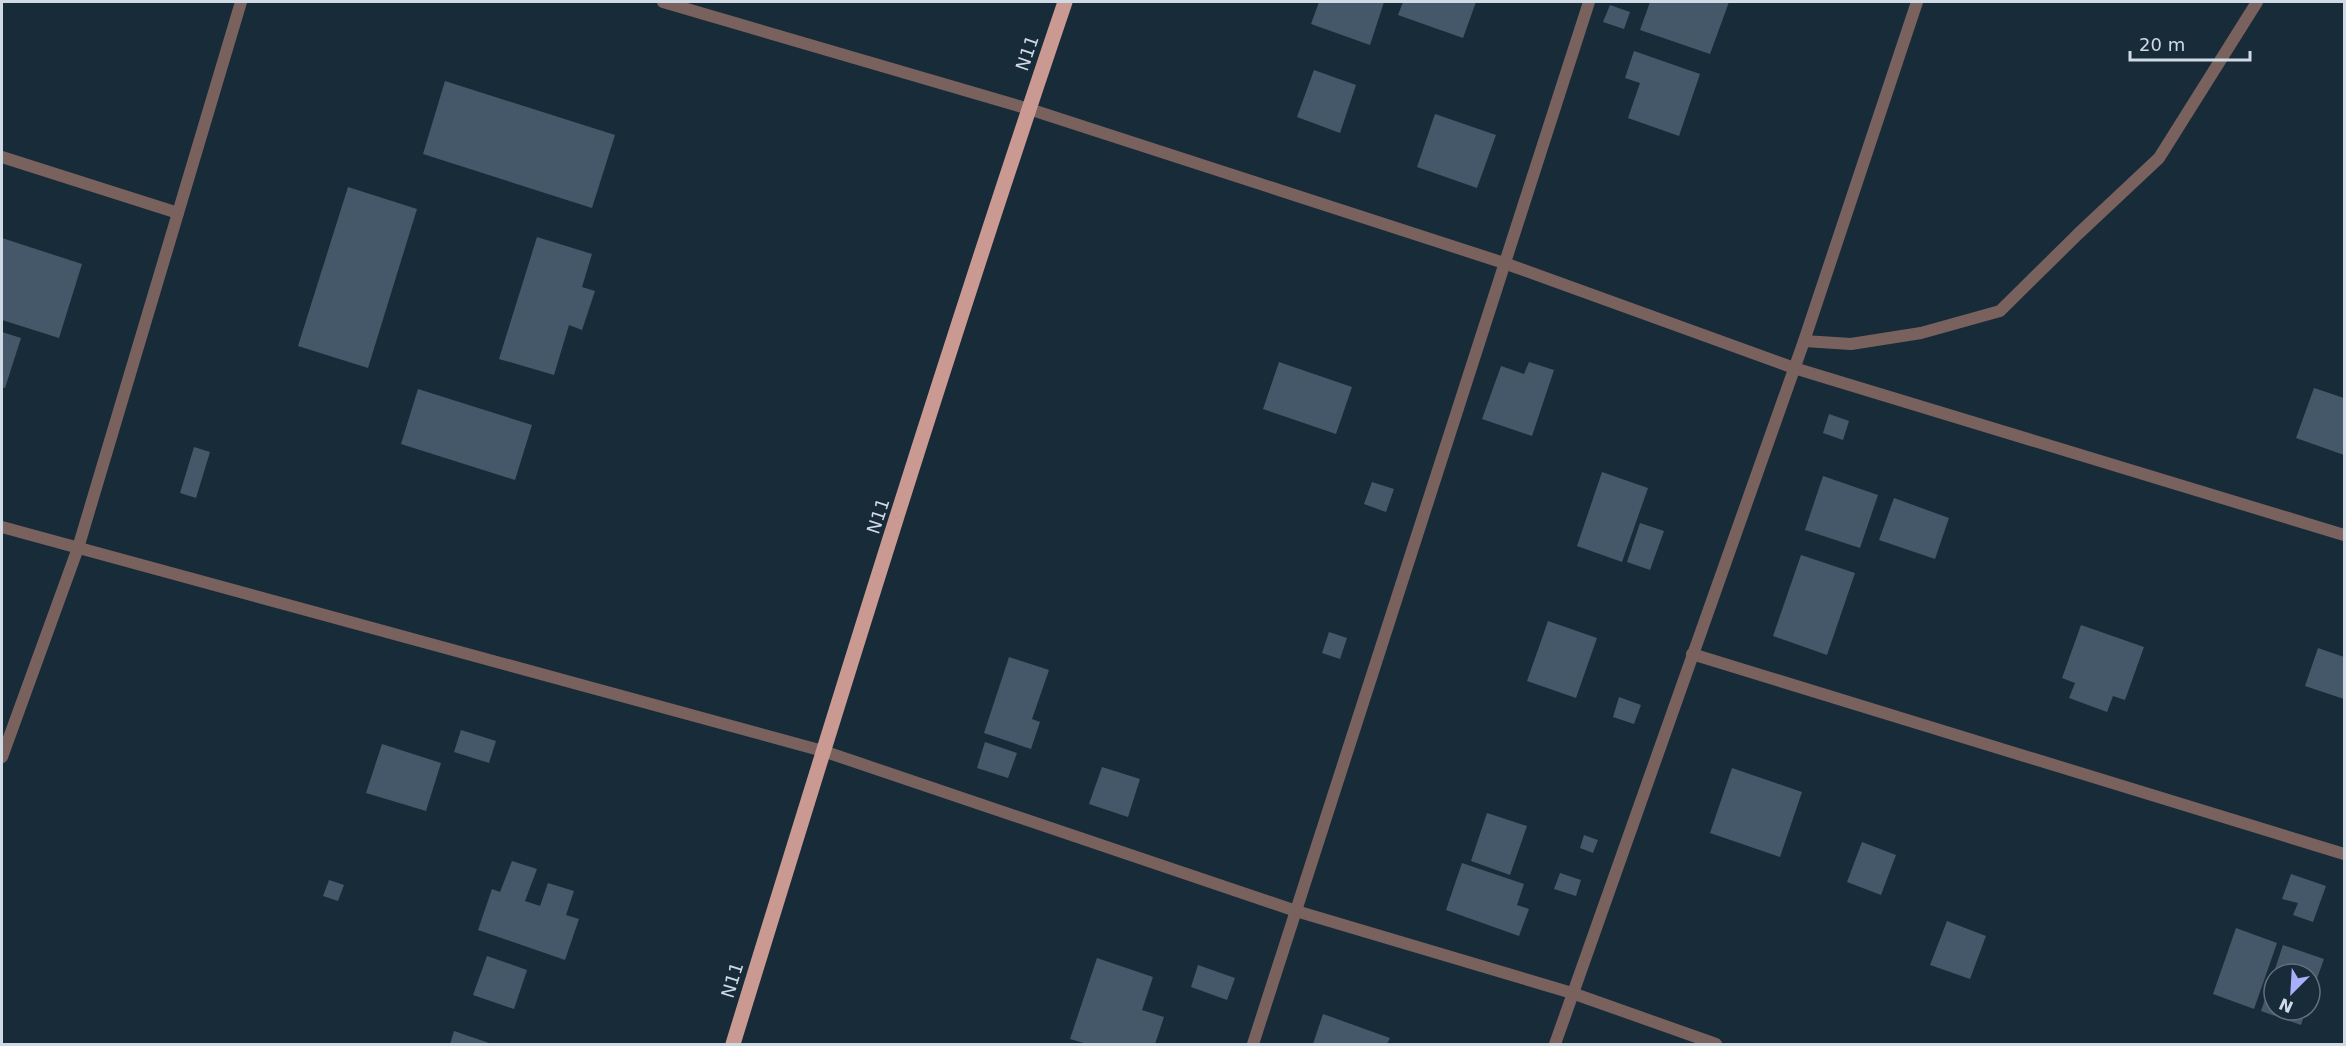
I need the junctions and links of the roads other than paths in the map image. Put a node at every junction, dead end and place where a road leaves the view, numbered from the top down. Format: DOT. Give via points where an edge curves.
graph roads {
  1 [pos="242,2"];
  2 [pos="663,2"];
  3 [pos="1065,2"];
  4 [pos="1588,2"];
  5 [pos="1917,2"];
  6 [pos="2257,2"];
  7 [pos="1029,109"];
  8 [pos="2,157"];
  9 [pos="178,213"];
  10 [pos="1504,263"];
  11 [pos="1804,341"];
  12 [pos="1794,368"];
  13 [pos="2,527"];
  14 [pos="2344,535"];
  15 [pos="78,548"];
  16 [pos="1692,654"];
  17 [pos="823,751"];
  18 [pos="2,757"];
  19 [pos="2344,854"];
  20 [pos="1296,910"];
  21 [pos="1572,993"];
  22 [pos="733,1044"];
  23 [pos="1253,1044"];
  24 [pos="1555,1044"];
  25 [pos="1716,1044"];
  1 -- 9 [label="street"];
  2 -- 7 [label="street"];
  3 -- 7 [label="main road, N11"];
  4 -- 10 [label="street"];
  5 -- 11 [label="street"];
  6 -- 11 [label="street" via="2159,158 2000,311 1921,333 1851,344"];
  7 -- 10 [label="street"];
  7 -- 17 [label="main road, N11"];
  8 -- 9 [label="street"];
  9 -- 15 [label="street"];
  10 -- 12 [label="street"];
  10 -- 20 [label="street"];
  11 -- 12 [label="street"];
  12 -- 14 [label="street"];
  12 -- 16 [label="street"];
  13 -- 15 [label="street"];
  15 -- 17 [label="street"];
  15 -- 18 [label="street"];
  16 -- 19 [label="street"];
  16 -- 21 [label="street"];
  17 -- 20 [label="street"];
  17 -- 22 [label="main road, N11"];
  20 -- 21 [label="street"];
  20 -- 23 [label="street"];
  21 -- 24 [label="street"];
  21 -- 25 [label="street"];
}
